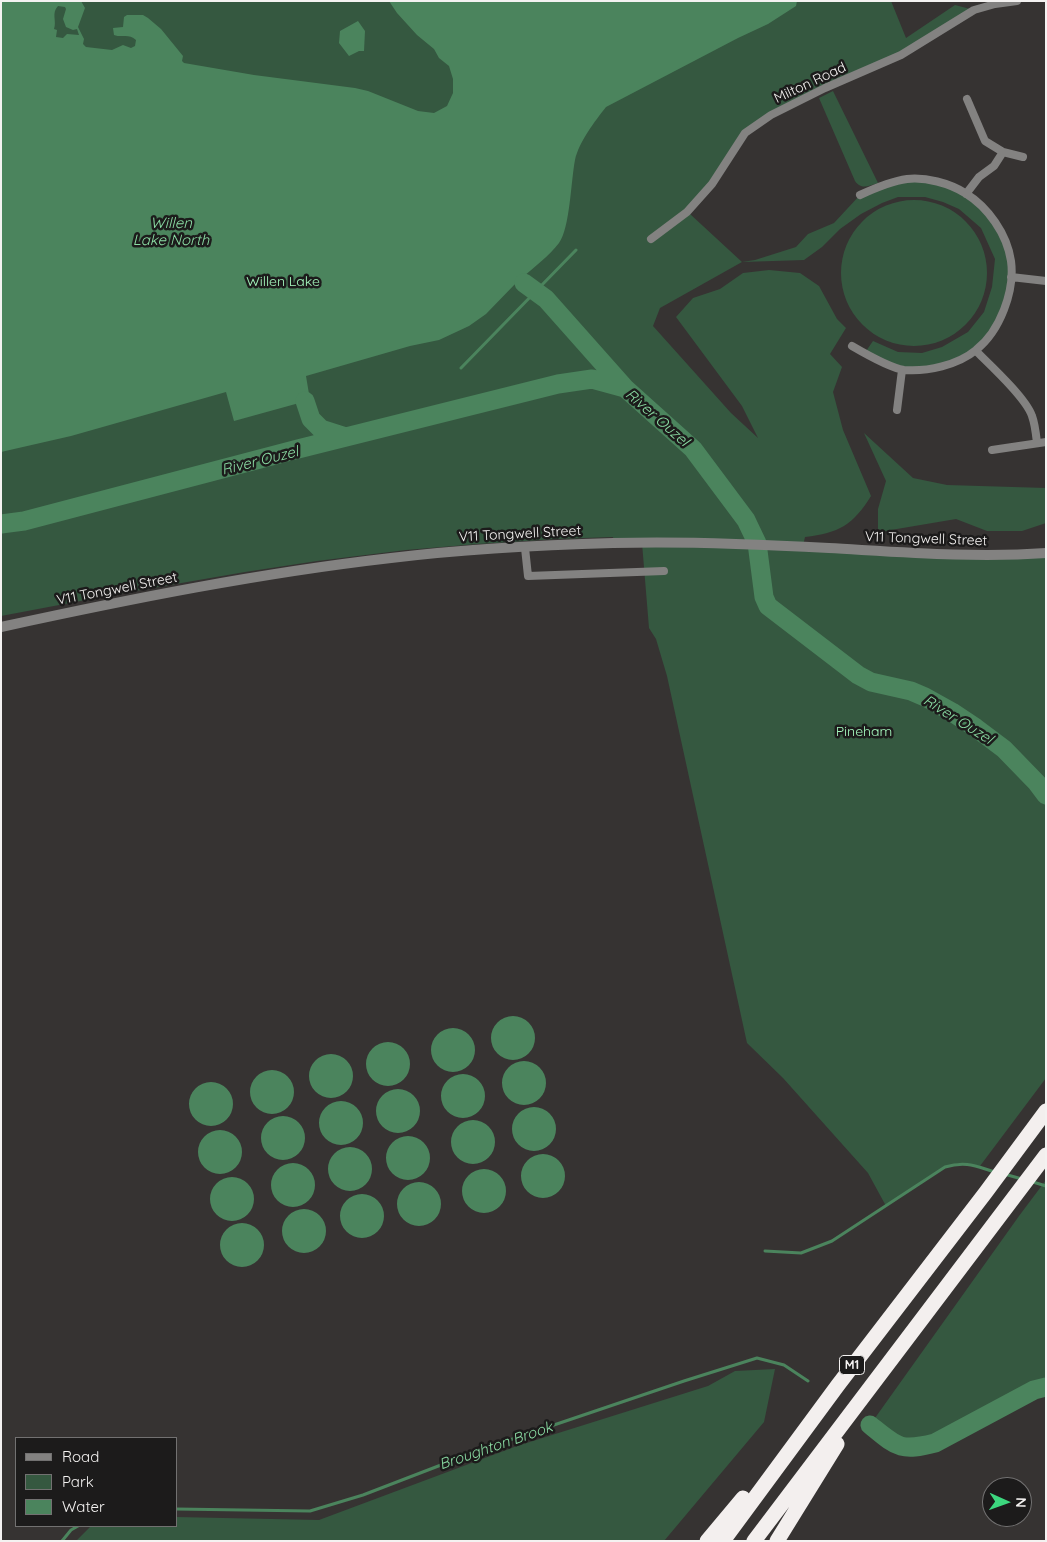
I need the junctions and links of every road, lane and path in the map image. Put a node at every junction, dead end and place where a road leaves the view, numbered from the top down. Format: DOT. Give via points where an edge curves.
graph roads {
  1 [pos="1013,2"];
  2 [pos="967,99"];
  3 [pos="1002,152"];
  4 [pos="1023,157"];
  5 [pos="966,194"];
  6 [pos="860,195"];
  7 [pos="651,239"];
  8 [pos="1011,277"];
  9 [pos="1046,281"];
  10 [pos="852,346"];
  11 [pos="976,351"];
  12 [pos="902,370"];
  13 [pos="898,410"];
  14 [pos="1046,442"];
  15 [pos="1037,443"];
  16 [pos="992,450"];
  17 [pos="525,548"];
  18 [pos="1046,552"];
  19 [pos="664,571"];
  20 [pos="1,627"];
  21 [pos="1046,1111"];
  22 [pos="1046,1155"];
  23 [pos="882,1371"];
  24 [pos="838,1384"];
  25 [pos="707,1541"];
  26 [pos="723,1541"];
  27 [pos="754,1541"];
  28 [pos="776,1541"];
  1 -- 7 [label="street, Milton Road" via="974,10 901,55 771,115 745,133 712,184 687,212"];
  2 -- 3 [label="street" via="985,141"];
  3 -- 4 [label="street"];
  3 -- 5 [label="street" via="994,166 979,177"];
  5 -- 6 [label="street" via="954,187 906,179"];
  5 -- 8 [label="street" via="980,204 998,227 1011,260"];
  8 -- 9 [label="street"];
  8 -- 11 [label="street" via="999,322"];
  10 -- 12 [label="street"];
  11 -- 12 [label="street" via="943,365"];
  11 -- 15 [label="street" via="1029,410"];
  12 -- 13 [label="street"];
  14 -- 15 [label="street"];
  15 -- 16 [label="street"];
  17 -- 18 [label="street, V11 Tongwell Street" via="614,543 803,546 971,555"];
  17 -- 19 [label="street" via="528,576"];
  17 -- 20 [label="street, V11 Tongwell Street" via="436,553 240,579"];
  21 -- 24 [label="highway, M1"];
  22 -- 23 [label="highway, M1"];
  23 -- 27 [label="highway, M1"];
  23 -- 28 [label="highway"];
  24 -- 25 [label="highway"];
  24 -- 26 [label="highway, M1"];
}
